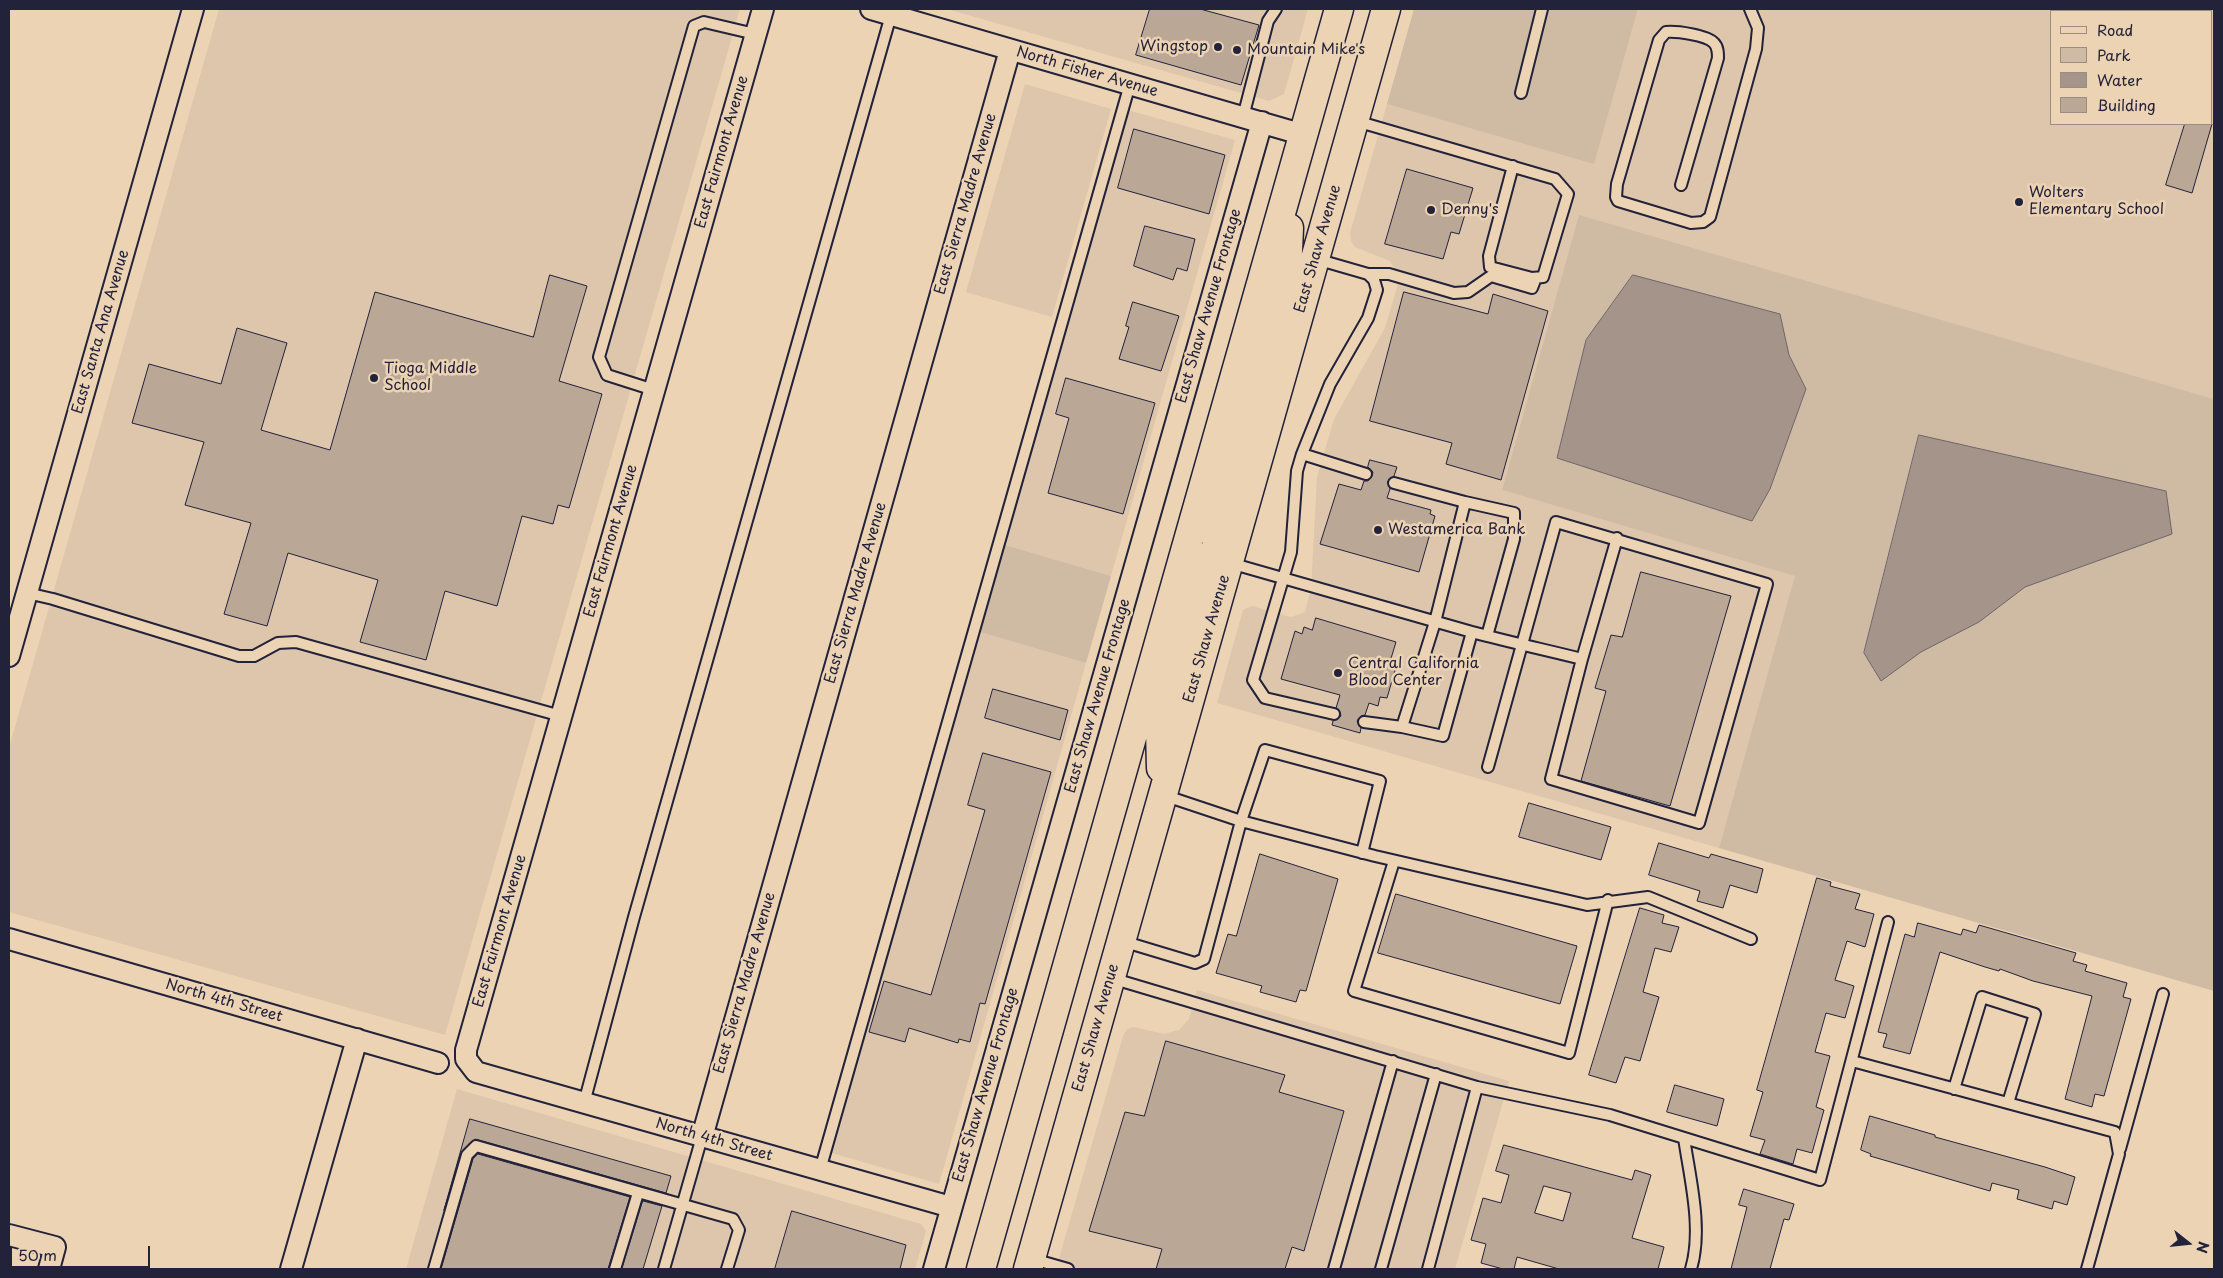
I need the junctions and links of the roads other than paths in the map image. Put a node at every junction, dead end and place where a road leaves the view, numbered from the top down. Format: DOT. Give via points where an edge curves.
graph roads {
  1 [pos="193,9"];
  2 [pos="763,9"];
  3 [pos="871,9"];
  4 [pos="1276,9"];
  5 [pos="1338,9"];
  6 [pos="1386,9"];
  7 [pos="1542,9"];
  8 [pos="1750,9"];
  9 [pos="891,15"];
  10 [pos="755,34"];
  11 [pos="1010,50"];
  12 [pos="1130,84"];
  13 [pos="1521,93"];
  14 [pos="1243,117"];
  15 [pos="1355,121"];
  16 [pos="1262,122"];
  17 [pos="1304,135"];
  18 [pos="1513,166"];
  19 [pos="1291,182"];
  20 [pos="1681,185"];
  21 [pos="1315,258"];
  22 [pos="1368,274"];
  23 [pos="1536,278"];
  24 [pos="654,390"];
  25 [pos="1302,454"];
  26 [pos="1366,474"];
  27 [pos="1394,483"];
  28 [pos="1466,502"];
  29 [pos="1616,538"];
  30 [pos="1186,552"];
  31 [pos="1228,562"];
  32 [pos="1283,578"];
  33 [pos="27,593"];
  34 [pos="1434,622"];
  35 [pos="1472,632"];
  36 [pos="1487,636"];
  37 [pos="1522,645"];
  38 [pos="9,656"];
  39 [pos="1582,659"];
  40 [pos="1334,714"];
  41 [pos="561,716"];
  42 [pos="1364,722"];
  43 [pos="1402,727"];
  44 [pos="1488,768"];
  45 [pos="1162,795"];
  46 [pos="1241,821"];
  47 [pos="1362,853"];
  48 [pos="1394,861"];
  49 [pos="1608,900"];
  50 [pos="1888,922"];
  51 [pos="9,939"];
  52 [pos="1751,939"];
  53 [pos="1121,941"];
  54 [pos="1110,978"];
  55 [pos="2163,994"];
  56 [pos="357,1039"];
  57 [pos="1393,1061"];
  58 [pos="1852,1061"];
  59 [pos="438,1063"];
  60 [pos="476,1072"];
  61 [pos="1436,1074"];
  62 [pos="1477,1087"];
  63 [pos="1954,1088"];
  64 [pos="584,1103"];
  65 [pos="2008,1103"];
  66 [pos="702,1136"];
  67 [pos="1684,1138"];
  68 [pos="2119,1154"];
  69 [pos="820,1170"];
  70 [pos="638,1193"];
  71 [pos="682,1206"];
  72 [pos="951,1207"];
  73 [pos="9,1235"];
  74 [pos="1029,1264"];
  75 [pos="49,1269"];
  76 [pos="291,1269"];
  77 [pos="434,1269"];
  78 [pos="615,1269"];
  79 [pos="664,1269"];
  80 [pos="727,1269"];
  81 [pos="934,1269"];
  82 [pos="981,1269"];
  83 [pos="1068,1269"];
  84 [pos="1334,1269"];
  85 [pos="1381,1269"];
  86 [pos="1428,1269"];
  87 [pos="1691,1269"];
  88 [pos="2087,1269"];
  1 -- 33 [label="street, East Santa Ana Avenue"];
  2 -- 10 [label="street, East Fairmont Avenue"];
  3 -- 9 [label="street, North Fisher Avenue"];
  4 -- 14 [label="lane" via="1268,21"];
  5 -- 17 [label="main road"];
  6 -- 15 [label="main road, East Shaw Avenue"];
  7 -- 13 [label="lane"];
  8 -- 20 [label="lane" via="1758,28 1756,49 1710,217 1703,222 1691,223 1673,218 1618,201 1616,197 1616,184 1659,40 1666,32 1675,31 1706,38 1717,47 1718,58"];
  9 -- 11 [label="street, North Fisher Avenue"];
  9 -- 64 [label="lane"];
  10 -- 24 [label="street, East Fairmont Avenue"];
  10 -- 24 [label="lane" via="704,22 694,26 599,358 607,375"];
  11 -- 12 [label="street, North Fisher Avenue"];
  11 -- 66 [label="street, East Sierra Madre Avenue"];
  12 -- 14 [label="street, North Fisher Avenue"];
  12 -- 69 [label="lane"];
  14 -- 16 [label="street, North Fisher Avenue"];
  15 -- 18 [label="lane"];
  15 -- 21 [label="main road, East Shaw Avenue"];
  16 -- 17 [label="street, North Fisher Avenue"];
  16 -- 72 [label="street, East Shaw Avenue Frontage"];
  17 -- 19 [label="main road"];
  18 -- 23 [label="lane" via="1488,256 1490,267"];
  18 -- 23 [label="lane" via="1554,179 1568,194 1543,277"];
  19 -- 30 [label="main road"];
  19 -- 31 [label="main road" via="1286,274 1216,524 1216,545"];
  21 -- 22 [label="lane"];
  21 -- 31 [label="main road, East Shaw Avenue"];
  22 -- 23 [label="lane" via="1390,274 1454,293 1468,292 1491,276 1532,288"];
  22 -- 25 [label="lane" via="1377,290 1368,318 1330,384"];
  24 -- 41 [label="street, East Fairmont Avenue"];
  25 -- 26 [label="lane"];
  25 -- 32 [label="lane" via="1297,471 1291,552"];
  27 -- 28 [label="lane"];
  28 -- 34 [label="lane"];
  28 -- 36 [label="lane" via="1514,513 1514,539"];
  29 -- 37 [label="lane" via="1556,522"];
  29 -- 39 [label="lane"];
  29 -- 39 [label="lane" via="1768,584 1699,823 1551,779"];
  30 -- 45 [label="main road" via="1196,555 1203,563 1204,572 1160,730"];
  30 -- 82 [label="main road"];
  31 -- 32 [label="lane"];
  31 -- 45 [label="main road, East Shaw Avenue"];
  32 -- 34 [label="lane"];
  32 -- 40 [label="lane" via="1253,680 1265,698"];
  33 -- 38 [label="street, East Santa Ana Avenue"];
  33 -- 41 [label="lane" via="239,656 254,656 278,643 296,642"];
  34 -- 35 [label="lane"];
  34 -- 43 [label="lane"];
  35 -- 36 [label="lane"];
  35 -- 43 [label="lane" via="1443,736"];
  36 -- 37 [label="lane"];
  37 -- 39 [label="lane"];
  37 -- 44 [label="lane"];
  41 -- 60 [label="street, East Fairmont Avenue" via="466,1050 466,1058"];
  42 -- 43 [label="lane"];
  45 -- 46 [label="lane"];
  45 -- 53 [label="main road, East Shaw Avenue"];
  46 -- 47 [label="lane"];
  46 -- 47 [label="lane" via="1266,750 1380,781"];
  46 -- 53 [label="lane" via="1204,959 1194,963"];
  47 -- 48 [label="lane"];
  48 -- 49 [label="lane" via="1587,905"];
  48 -- 49 [label="lane" via="1354,991 1569,1053"];
  49 -- 52 [label="lane" via="1648,897"];
  50 -- 58 [label="lane"];
  51 -- 56 [label="street, North 4th Street"];
  53 -- 54 [label="main road, East Shaw Avenue"];
  54 -- 57 [label="lane"];
  54 -- 74 [label="main road, East Shaw Avenue"];
  55 -- 68 [label="lane"];
  56 -- 59 [label="street, North 4th Street"];
  56 -- 76 [label="street"];
  57 -- 61 [label="lane"];
  57 -- 84 [label="lane"];
  58 -- 63 [label="lane"];
  58 -- 67 [label="lane" via="1820,1180"];
  60 -- 64 [label="street, North 4th Street"];
  61 -- 62 [label="lane"];
  61 -- 85 [label="lane"];
  62 -- 67 [label="lane" via="1610,1115"];
  62 -- 86 [label="lane"];
  63 -- 65 [label="lane"];
  63 -- 65 [label="lane" via="1982,997 2035,1014"];
  64 -- 66 [label="street, North 4th Street"];
  65 -- 68 [label="lane" via="2115,1132"];
  66 -- 69 [label="street, North 4th Street"];
  66 -- 71 [label="lane"];
  67 -- 87 [label="lane" via="1695,1216 1695,1256"];
  68 -- 88 [label="lane"];
  69 -- 72 [label="street, North 4th Street"];
  70 -- 71 [label="lane"];
  70 -- 77 [label="lane" via="476,1146 467,1155"];
  70 -- 78 [label="lane"];
  71 -- 79 [label="lane"];
  71 -- 80 [label="lane" via="733,1219 739,1230"];
  72 -- 81 [label="street, East Shaw Avenue Frontage"];
  73 -- 75 [label="street" via="55,1247"];
  74 -- 83 [label="lane"];
}
